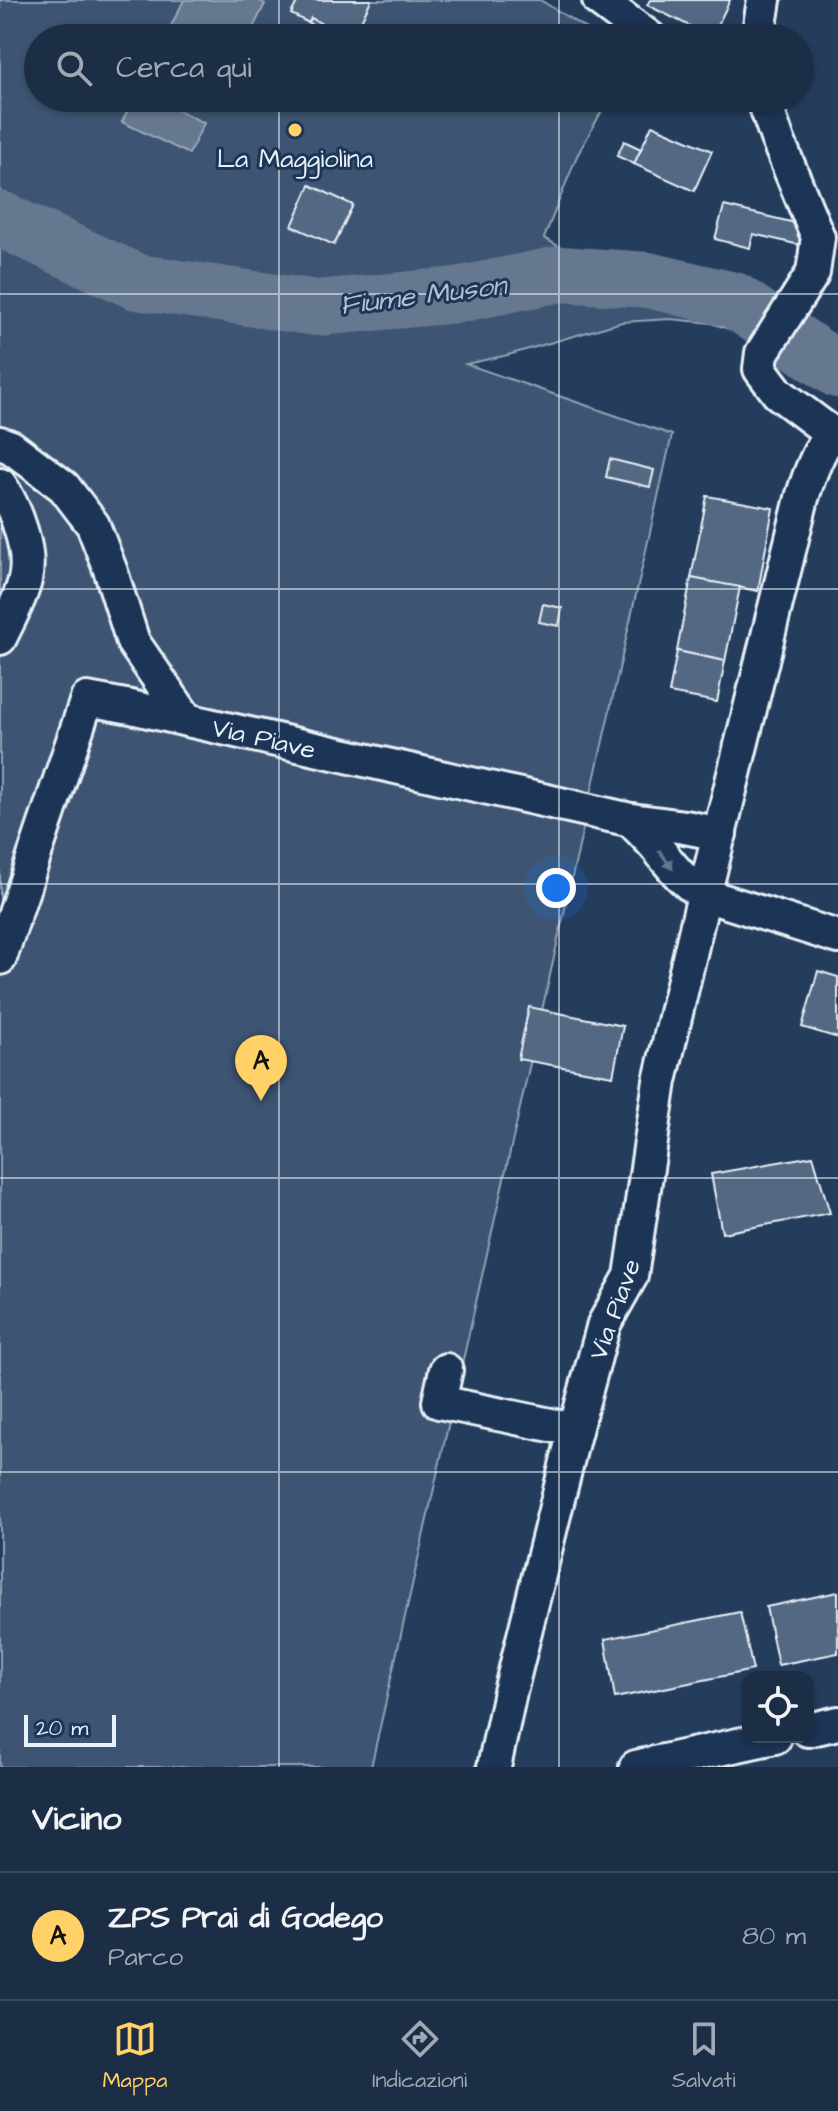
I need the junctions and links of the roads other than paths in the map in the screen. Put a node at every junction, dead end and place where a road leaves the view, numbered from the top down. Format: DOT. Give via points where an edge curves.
graph roads {
  1 [pos="599,0"];
  2 [pos="764,0"];
  3 [pos="631,24"];
  4 [pos="760,24"];
  5 [pos="768,112"];
  6 [pos="834,436"];
  7 [pos="0,443"];
  8 [pos="0,485"];
  9 [pos="0,638"];
  10 [pos="187,720"];
  11 [pos="626,819"];
  12 [pos="720,834"];
  13 [pos="705,895"];
  14 [pos="838,937"];
  15 [pos="0,958"];
  16 [pos="446,1370"];
  17 [pos="575,1430"];
  18 [pos="838,1723"];
  19 [pos="814,1729"];
  20 [pos="747,1743"];
  21 [pos="494,1767"];
  22 [pos="636,1767"];
  1 -- 3 [label="street"];
  2 -- 4 [label="street"];
  5 -- 6 [label="street" via="818,237 813,273 762,353 760,369 778,393"];
  6 -- 12 [label="street, Via Piave" via="822,446 802,498"];
  7 -- 10 [label="street, Via Piave" via="64,487 93,525 133,642"];
  8 -- 9 [label="street" via="28,555 25,581"];
  10 -- 11 [label="street, Via Piave"];
  10 -- 15 [label="street" via="87,699"];
  11 -- 12 [label="street, Via Piave"];
  11 -- 13 [label="street, one-way" via="683,880"];
  12 -- 13 [label="street, Via Piave"];
  13 -- 14 [label="street"];
  13 -- 17 [label="street, Via Piave" via="660,1081 631,1276 604,1324"];
  16 -- 17 [label="street" via="439,1402"];
  17 -- 21 [label="street, Via Piave"];
  18 -- 19 [label="street"];
  20 -- 22 [label="street"];
}
